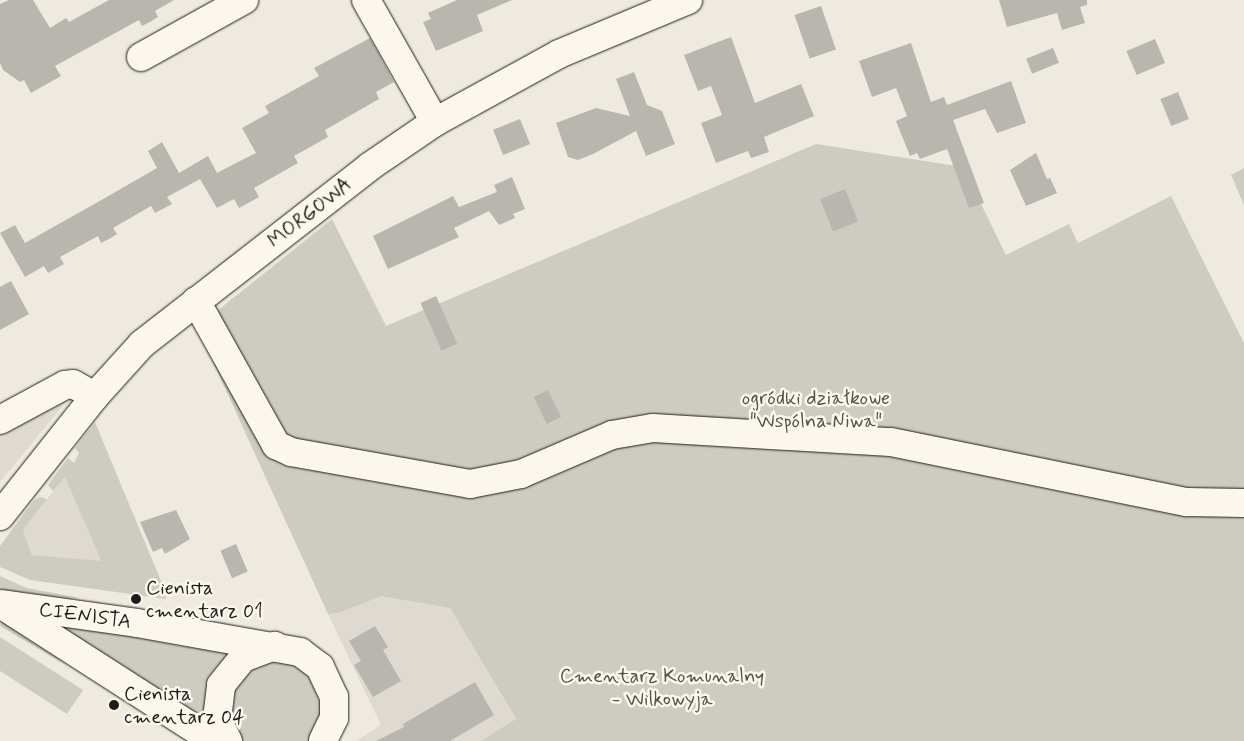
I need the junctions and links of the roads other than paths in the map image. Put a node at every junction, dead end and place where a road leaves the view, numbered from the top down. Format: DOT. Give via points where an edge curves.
graph roads {
  1 [pos="244,0"];
  2 [pos="366,0"];
  3 [pos="688,0"];
  4 [pos="141,57"];
  5 [pos="435,122"];
  6 [pos="196,301"];
  7 [pos="95,396"];
  8 [pos="3,410"];
  9 [pos="1244,503"];
  10 [pos="0,516"];
  11 [pos="1,604"];
  12 [pos="277,646"];
  13 [pos="214,741"];
  14 [pos="228,741"];
  15 [pos="323,741"];
  1 -- 4 [label="street"];
  2 -- 5 [label="street"];
  3 -- 5 [label="street, MORGOWA" via="559,54"];
  5 -- 6 [label="street, MORGOWA" via="369,167"];
  6 -- 7 [label="street, MORGOWA" via="142,344"];
  6 -- 9 [label="street" via="276,445 290,452 470,484 521,474 612,435 663,428 891,442 1187,502"];
  7 -- 8 [label="street" via="70,384"];
  7 -- 10 [label="street, MORGOWA"];
  11 -- 12 [label="street, CIENISTA"];
  11 -- 13 [label="street, CIENISTA"];
  12 -- 14 [label="street" via="242,658 221,685 217,719"];
  12 -- 15 [label="street, CIENISTA" via="311,658 327,677 335,708"];
}
